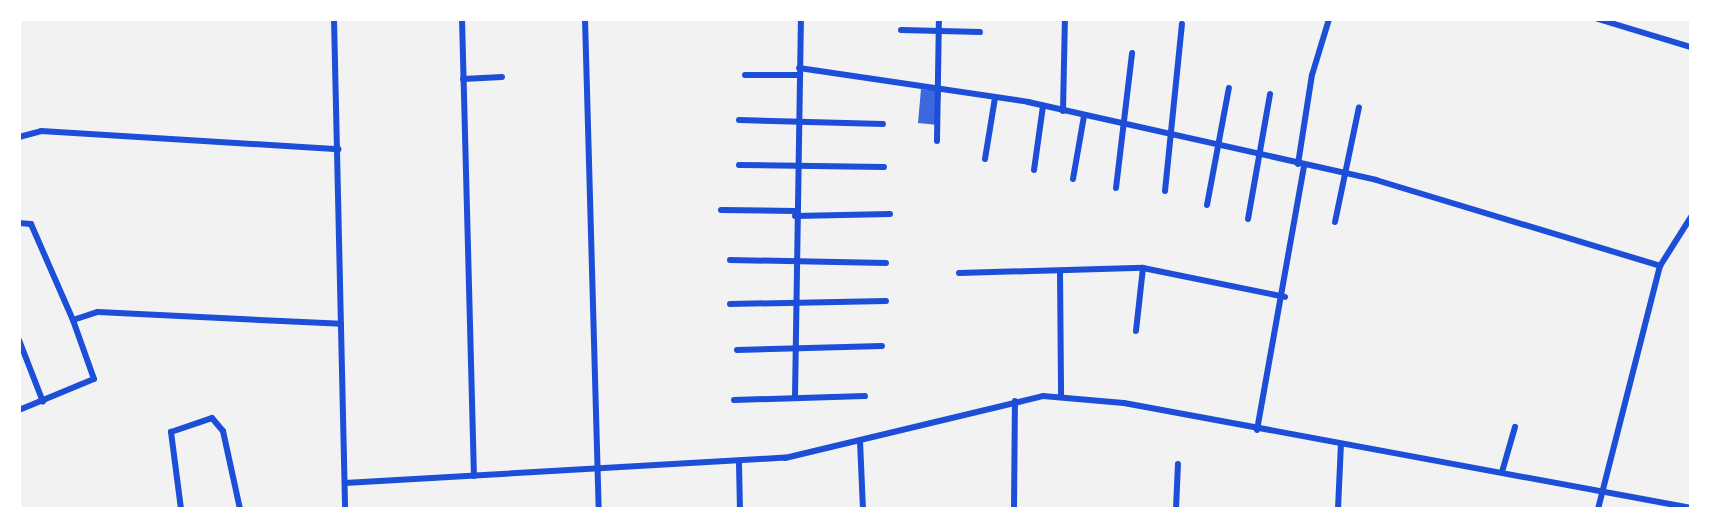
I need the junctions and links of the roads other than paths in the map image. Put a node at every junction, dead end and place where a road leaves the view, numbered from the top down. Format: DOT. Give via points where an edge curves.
graph roads {
  1 [pos="334,19"];
  2 [pos="462,19"];
  3 [pos="585,19"];
  4 [pos="801,19"];
  5 [pos="939,19"];
  6 [pos="1065,19"];
  7 [pos="1329,19"];
  8 [pos="1598,19"];
  9 [pos="1182,24"];
  10 [pos="901,30"];
  11 [pos="939,31"];
  12 [pos="980,32"];
  13 [pos="1691,47"];
  14 [pos="1132,53"];
  15 [pos="799,71"];
  16 [pos="745,75"];
  17 [pos="502,77"];
  18 [pos="463,79"];
  19 [pos="1229,88"];
  20 [pos="941,91"];
  21 [pos="1270,94"];
  22 [pos="995,98"];
  23 [pos="1043,106"];
  24 [pos="1359,107"];
  25 [pos="1063,111"];
  26 [pos="1084,116"];
  27 [pos="739,120"];
  28 [pos="797,121"];
  29 [pos="883,124"];
  30 [pos="1125,126"];
  31 [pos="19,137"];
  32 [pos="1171,138"];
  33 [pos="937,141"];
  34 [pos="1217,147"];
  35 [pos="338,149"];
  36 [pos="1260,156"];
  37 [pos="985,159"];
  38 [pos="1301,164"];
  39 [pos="739,165"];
  40 [pos="795,166"];
  41 [pos="884,167"];
  42 [pos="1034,170"];
  43 [pos="1346,173"];
  44 [pos="1073,179"];
  45 [pos="1116,188"];
  46 [pos="1165,191"];
  47 [pos="1207,205"];
  48 [pos="721,210"];
  49 [pos="795,214"];
  50 [pos="890,214"];
  51 [pos="1691,217"];
  52 [pos="1248,219"];
  53 [pos="1335,222"];
  54 [pos="19,223"];
  55 [pos="730,260"];
  56 [pos="795,260"];
  57 [pos="886,262"];
  58 [pos="1660,266"];
  59 [pos="1143,268"];
  60 [pos="1060,271"];
  61 [pos="960,273"];
  62 [pos="1285,297"];
  63 [pos="886,301"];
  64 [pos="795,303"];
  65 [pos="730,304"];
  66 [pos="73,320"];
  67 [pos="341,324"];
  68 [pos="1136,331"];
  69 [pos="19,340"];
  70 [pos="794,346"];
  71 [pos="882,346"];
  72 [pos="737,350"];
  73 [pos="865,396"];
  74 [pos="794,397"];
  75 [pos="1061,397"];
  76 [pos="734,400"];
  77 [pos="1015,401"];
  78 [pos="43,402"];
  79 [pos="19,410"];
  80 [pos="1515,427"];
  81 [pos="1257,430"];
  82 [pos="860,441"];
  83 [pos="1341,444"];
  84 [pos="739,463"];
  85 [pos="1178,464"];
  86 [pos="599,469"];
  87 [pos="1502,472"];
  88 [pos="474,476"];
  89 [pos="345,483"];
  90 [pos="1598,489"];
  91 [pos="1691,508"];
  92 [pos="181,509"];
  93 [pos="240,509"];
  94 [pos="345,509"];
  95 [pos="599,509"];
  96 [pos="740,509"];
  97 [pos="863,509"];
  98 [pos="1014,509"];
  99 [pos="1176,509"];
  100 [pos="1338,509"];
  101 [pos="1598,509"];
  1 -- 35 [label="street"];
  2 -- 18 [label="street"];
  3 -- 86 [label="street"];
  4 -- 15 [label="street"];
  5 -- 11 [label="street"];
  6 -- 25 [label="street"];
  7 -- 38 [label="street" via="1312,75"];
  8 -- 13 [label="street"];
  9 -- 32 [label="street"];
  10 -- 11 [label="street"];
  11 -- 12 [label="street"];
  11 -- 20 [label="street"];
  14 -- 30 [label="street"];
  15 -- 16 [label="street"];
  15 -- 20 [label="street"];
  15 -- 28 [label="street"];
  17 -- 18 [label="street"];
  18 -- 88 [label="street"];
  19 -- 34 [label="street"];
  20 -- 22 [label="street"];
  20 -- 33 [label="street"];
  21 -- 36 [label="street"];
  22 -- 23 [label="street"];
  22 -- 37 [label="street"];
  23 -- 25 [label="street"];
  23 -- 42 [label="street"];
  24 -- 43 [label="street"];
  25 -- 26 [label="street"];
  26 -- 30 [label="street"];
  26 -- 44 [label="street"];
  27 -- 28 [label="street"];
  28 -- 29 [label="street"];
  28 -- 40 [label="street"];
  30 -- 32 [label="street"];
  30 -- 45 [label="street"];
  31 -- 35 [label="street" via="41,131"];
  32 -- 34 [label="street"];
  32 -- 46 [label="street"];
  34 -- 36 [label="street"];
  34 -- 47 [label="street"];
  35 -- 67 [label="street"];
  36 -- 38 [label="street"];
  36 -- 52 [label="street"];
  38 -- 43 [label="street"];
  38 -- 62 [label="street"];
  39 -- 40 [label="street"];
  40 -- 41 [label="street"];
  40 -- 49 [label="street"];
  43 -- 53 [label="street"];
  43 -- 58 [label="street"];
  48 -- 49 [label="street"];
  49 -- 50 [label="street"];
  49 -- 56 [label="street"];
  51 -- 58 [label="street"];
  54 -- 66 [label="street" via="31,224"];
  55 -- 56 [label="street"];
  56 -- 57 [label="street"];
  56 -- 64 [label="street"];
  58 -- 90 [label="street"];
  59 -- 60 [label="street"];
  59 -- 62 [label="street"];
  59 -- 68 [label="street"];
  60 -- 61 [label="street"];
  60 -- 75 [label="street"];
  62 -- 81 [label="street"];
  63 -- 64 [label="street"];
  64 -- 65 [label="street"];
  64 -- 70 [label="street"];
  66 -- 67 [label="street" via="107,311"];
  66 -- 78 [label="street" via="94,379"];
  67 -- 89 [label="street"];
  69 -- 78 [label="street"];
  70 -- 71 [label="street"];
  70 -- 72 [label="street"];
  70 -- 74 [label="street"];
  73 -- 74 [label="street"];
  74 -- 76 [label="street"];
  75 -- 77 [label="street"];
  75 -- 81 [label="street"];
  77 -- 82 [label="street"];
  77 -- 98 [label="street"];
  78 -- 79 [label="street"];
  80 -- 87 [label="street"];
  81 -- 83 [label="street"];
  82 -- 84 [label="street"];
  82 -- 97 [label="street"];
  83 -- 87 [label="street"];
  83 -- 100 [label="street"];
  84 -- 86 [label="street"];
  84 -- 96 [label="street"];
  85 -- 99 [label="street"];
  86 -- 88 [label="street"];
  86 -- 95 [label="street"];
  87 -- 90 [label="street"];
  88 -- 89 [label="street"];
  89 -- 94 [label="street"];
  90 -- 91 [label="street"];
  90 -- 101 [label="street"];
  92 -- 93 [label="street" via="171,432 212,418 220,422"];
}
